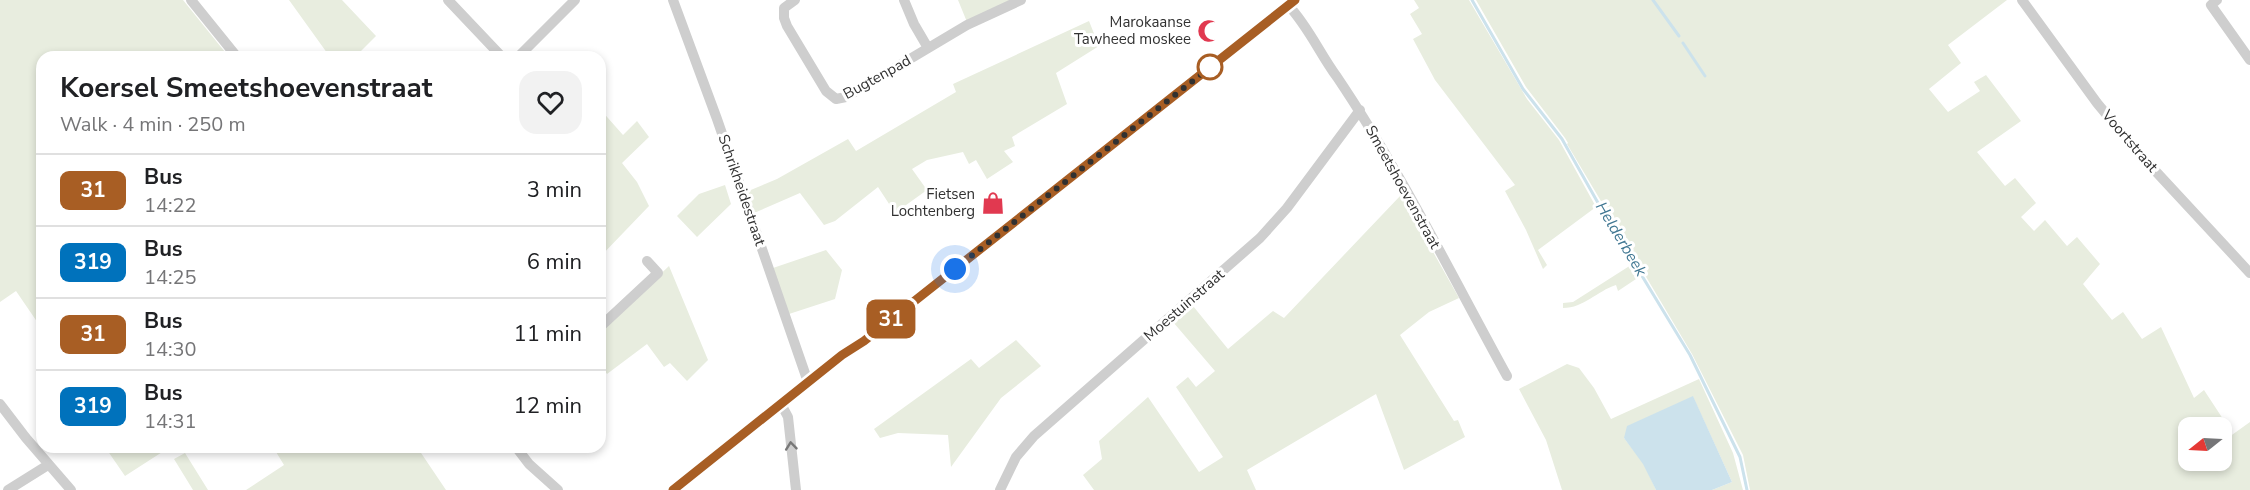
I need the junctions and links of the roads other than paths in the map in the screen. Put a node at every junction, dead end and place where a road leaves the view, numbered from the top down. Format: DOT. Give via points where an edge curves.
graph roads {
  1 [pos="191,0"];
  2 [pos="448,0"];
  3 [pos="575,0"];
  4 [pos="673,0"];
  5 [pos="795,0"];
  6 [pos="904,0"];
  7 [pos="1021,0"];
  8 [pos="2022,0"];
  9 [pos="2217,0"];
  10 [pos="1292,3"];
  11 [pos="928,48"];
  12 [pos="232,51"];
  13 [pos="496,51"];
  14 [pos="524,51"];
  15 [pos="2250,60"];
  16 [pos="1360,110"];
  17 [pos="647,261"];
  18 [pos="2250,273"];
  19 [pos="606,321"];
  20 [pos="1507,376"];
  21 [pos="808,382"];
  22 [pos="0,404"];
  23 [pos="781,404"];
  24 [pos="36,450"];
  25 [pos="39,453"];
  26 [pos="521,453"];
  27 [pos="48,465"];
  28 [pos="8,490"];
  29 [pos="71,490"];
  30 [pos="558,490"];
  31 [pos="673,490"];
  32 [pos="796,490"];
  33 [pos="1000,490"];
  1 -- 12 [label="street"];
  2 -- 13 [label="street"];
  3 -- 14 [label="street"];
  4 -- 21 [label="street, Schrikheidestraat"];
  5 -- 11 [label="street, Bugtenpad" via="784,8 787,26 826,91 836,99 846,97"];
  6 -- 11 [label="street, Bugtenpad"];
  7 -- 11 [label="street, Bugtenpad"];
  8 -- 18 [label="street, Voortstraat" via="2135,149"];
  9 -- 15 [label="street" via="2211,5"];
  10 -- 16 [label="street, Smeetshoevenstraat"];
  10 -- 21 [label="street"];
  16 -- 20 [label="street, Smeetshoevenstraat"];
  16 -- 33 [label="street, Moestuinstraat" via="1260,238 1034,436 1016,457"];
  17 -- 19 [label="street" via="658,273"];
  21 -- 23 [label="street"];
  22 -- 24 [label="street"];
  23 -- 31 [label="street"];
  32 -- 23 [label="street, one-way" via="788,417"];
  25 -- 27 [label="street"];
  26 -- 30 [label="street"];
  27 -- 28 [label="street"];
  27 -- 29 [label="street"];
}
